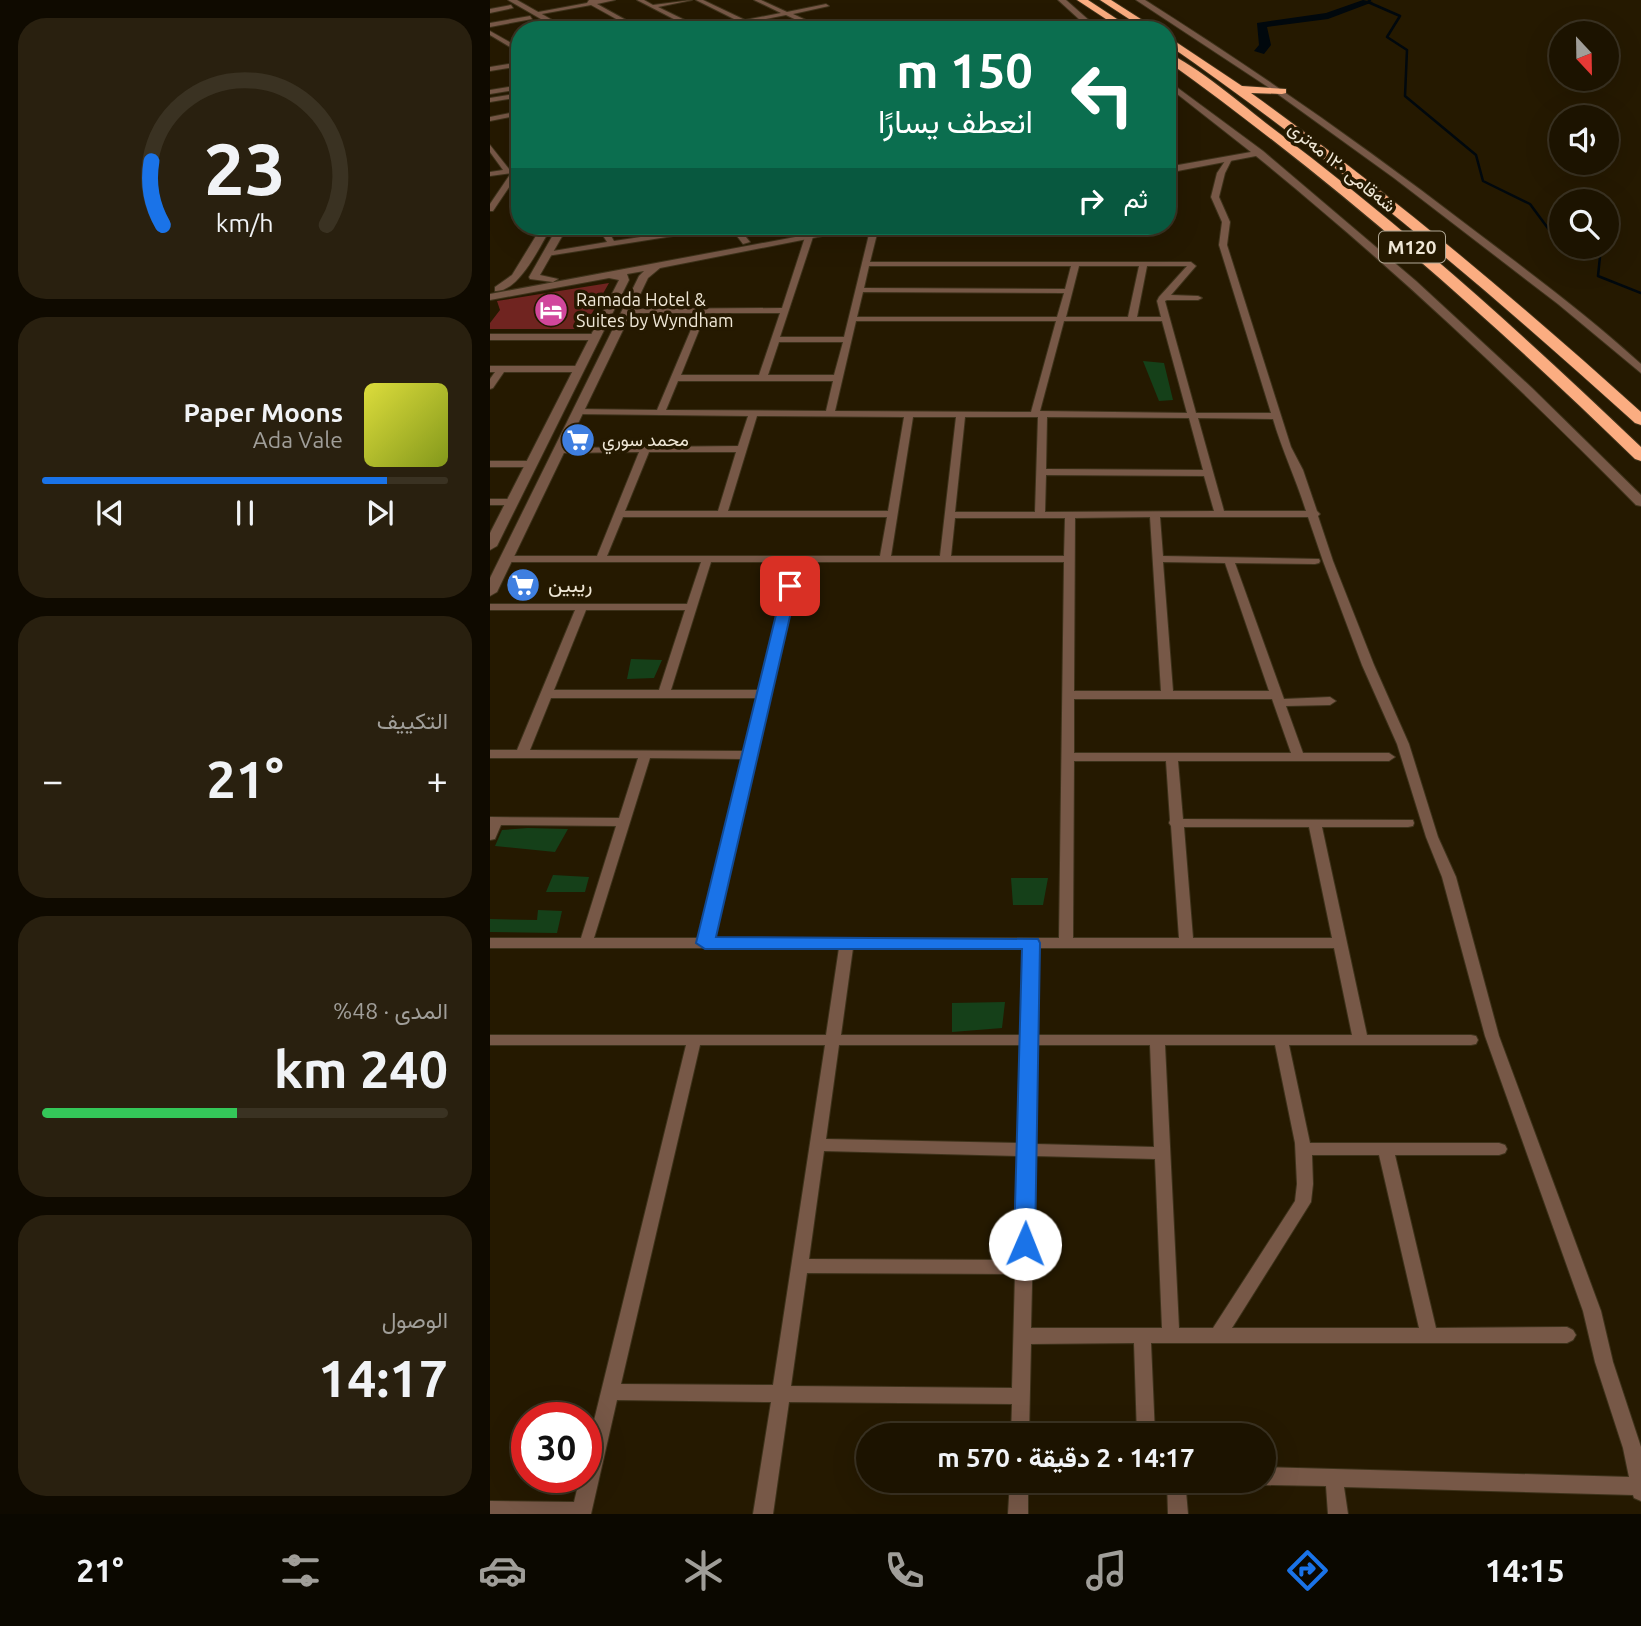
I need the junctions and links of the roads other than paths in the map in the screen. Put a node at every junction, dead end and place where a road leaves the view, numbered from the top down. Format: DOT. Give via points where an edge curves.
graph roads {
  1 [pos="498,0"];
  2 [pos="612,0"];
  3 [pos="640,0"];
  4 [pos="689,0"];
  5 [pos="699,0"];
  6 [pos="757,0"];
  7 [pos="812,0"];
  8 [pos="1062,0"];
  9 [pos="1082,0"];
  10 [pos="1105,0"];
  11 [pos="1140,0"];
  12 [pos="588,2"];
  13 [pos="512,4"];
  14 [pos="653,6"];
  15 [pos="490,11"];
  16 [pos="786,14"];
  17 [pos="533,15"];
  18 [pos="538,21"];
  19 [pos="543,21"];
  20 [pos="624,21"];
  21 [pos="682,21"];
  22 [pos="741,21"];
  23 [pos="748,21"];
  24 [pos="803,21"];
  25 [pos="1086,21"];
  26 [pos="1115,21"];
  27 [pos="1139,21"];
  28 [pos="1173,21"];
  29 [pos="1176,23"];
  30 [pos="490,25"];
  31 [pos="490,33"];
  32 [pos="494,38"];
  33 [pos="1176,45"];
  34 [pos="511,46"];
  35 [pos="1176,63"];
  36 [pos="511,66"];
  37 [pos="490,69"];
  38 [pos="511,86"];
  39 [pos="1238,87"];
  40 [pos="1176,89"];
  41 [pos="490,90"];
  42 [pos="1285,93"];
  43 [pos="510,96"];
  44 [pos="490,100"];
  45 [pos="1267,108"];
  46 [pos="511,115"];
  47 [pos="490,119"];
  48 [pos="490,147"];
  49 [pos="1260,153"];
  50 [pos="1229,159"];
  51 [pos="511,167"];
  52 [pos="1176,168"];
  53 [pos="511,170"];
  54 [pos="490,174"];
  55 [pos="511,174"];
  56 [pos="494,197"];
  57 [pos="490,209"];
  58 [pos="542,235"];
  59 [pos="558,235"];
  60 [pos="606,235"];
  61 [pos="670,235"];
  62 [pos="740,235"];
  63 [pos="787,235"];
  64 [pos="820,235"];
  65 [pos="873,235"];
  66 [pos="809,237"];
  67 [pos="746,242"];
  68 [pos="612,244"];
  69 [pos="715,251"];
  70 [pos="547,254"];
  71 [pos="1144,263"];
  72 [pos="866,264"];
  73 [pos="1076,264"];
  74 [pos="656,266"];
  75 [pos="605,275"];
  76 [pos="516,277"];
  77 [pos="534,277"];
  78 [pos="553,278"];
  79 [pos="624,280"];
  80 [pos="642,280"];
  81 [pos="494,290"];
  82 [pos="860,290"];
  83 [pos="1069,291"];
  84 [pos="490,297"];
  85 [pos="1163,297"];
  86 [pos="1198,298"];
  87 [pos="627,310"];
  88 [pos="703,310"];
  89 [pos="785,310"];
  90 [pos="853,319"];
  91 [pos="1062,319"];
  92 [pos="1132,319"];
  93 [pos="1165,319"];
  94 [pos="490,337"];
  95 [pos="596,337"];
  96 [pos="848,339"];
  97 [pos="775,340"];
  98 [pos="490,369"];
  99 [pos="501,369"];
  100 [pos="580,369"];
  101 [pos="1641,370"];
  102 [pos="675,378"];
  103 [pos="763,378"];
  104 [pos="839,379"];
  105 [pos="490,386"];
  106 [pos="578,412"];
  107 [pos="661,412"];
  108 [pos="830,412"];
  109 [pos="753,413"];
  110 [pos="909,413"];
  111 [pos="961,413"];
  112 [pos="1039,413"];
  113 [pos="1191,413"];
  114 [pos="1277,415"];
  115 [pos="1641,420"];
  116 [pos="550,427"];
  117 [pos="570,428"];
  118 [pos="742,449"];
  119 [pos="559,450"];
  120 [pos="645,450"];
  121 [pos="1641,456"];
  122 [pos="490,464"];
  123 [pos="531,464"];
  124 [pos="1040,472"];
  125 [pos="1208,473"];
  126 [pos="490,502"];
  127 [pos="512,502"];
  128 [pos="1641,502"];
  129 [pos="619,514"];
  130 [pos="722,514"];
  131 [pos="892,514"];
  132 [pos="1040,514"];
  133 [pos="1315,514"];
  134 [pos="950,515"];
  135 [pos="1070,515"];
  136 [pos="1220,515"];
  137 [pos="1155,516"];
  138 [pos="490,546"];
  139 [pos="506,559"];
  140 [pos="601,559"];
  141 [pos="707,559"];
  142 [pos="796,559"];
  143 [pos="885,559"];
  144 [pos="945,559"];
  145 [pos="1068,559"];
  146 [pos="1160,559"];
  147 [pos="1229,560"];
  148 [pos="1315,561"];
  149 [pos="490,592"];
  150 [pos="490,607"];
  151 [pos="582,607"];
  152 [pos="691,607"];
  153 [pos="547,694"];
  154 [pos="664,694"];
  155 [pos="764,694"];
  156 [pos="1068,695"];
  157 [pos="1167,695"];
  158 [pos="1277,699"];
  159 [pos="1331,701"];
  160 [pos="490,754"];
  161 [pos="522,754"];
  162 [pos="645,755"];
  163 [pos="748,755"];
  164 [pos="1068,757"];
  165 [pos="1172,757"];
  166 [pos="1298,757"];
  167 [pos="1389,757"];
  168 [pos="493,821"];
  169 [pos="624,822"];
  170 [pos="1175,823"];
  171 [pos="1315,823"];
  172 [pos="1408,823"];
  173 [pos="490,836"];
  174 [pos="490,943"];
  175 [pos="586,943"];
  176 [pos="705,943"];
  177 [pos="847,943"];
  178 [pos="1031,943"];
  179 [pos="1066,943"];
  180 [pos="1186,943"];
  181 [pos="1339,943"];
  182 [pos="490,1040"];
  183 [pos="832,1040"];
  184 [pos="1030,1040"];
  185 [pos="1471,1040"];
  186 [pos="694,1041"];
  187 [pos="1157,1041"];
  188 [pos="1281,1041"];
  189 [pos="1361,1041"];
  190 [pos="817,1145"];
  191 [pos="1385,1148"];
  192 [pos="1302,1149"];
  193 [pos="1500,1149"];
  194 [pos="1026,1152"];
  195 [pos="1161,1153"];
  196 [pos="799,1266"];
  197 [pos="1024,1267"];
  198 [pos="1219,1334"];
  199 [pos="1142,1335"];
  200 [pos="1171,1335"];
  201 [pos="1429,1335"];
  202 [pos="1567,1335"];
  203 [pos="1023,1336"];
  204 [pos="610,1392"];
  205 [pos="780,1394"];
  206 [pos="1021,1396"];
  207 [pos="1020,1423"];
  208 [pos="1146,1423"];
  209 [pos="1276,1476"];
  210 [pos="1334,1477"];
  211 [pos="1640,1489"];
  212 [pos="1019,1493"];
  213 [pos="1177,1493"];
  214 [pos="490,1510"];
  215 [pos="581,1512"];
  216 [pos="763,1514"];
  217 [pos="1018,1514"];
  218 [pos="1178,1514"];
  219 [pos="1338,1514"];
  1 -- 13 [label="street"];
  2 -- 12 [label="street"];
  3 -- 14 [label="street"];
  4 -- 14 [label="street"];
  5 -- 22 [label="street"];
  6 -- 16 [label="street"];
  7 -- 16 [label="street" via="826,6"];
  8 -- 25 [label="street"];
  9 -- 26 [label="highway"];
  10 -- 27 [label="highway"];
  11 -- 28 [label="street"];
  12 -- 17 [label="street"];
  12 -- 20 [label="street"];
  13 -- 15 [label="street"];
  13 -- 17 [label="street"];
  14 -- 21 [label="street"];
  16 -- 23 [label="street"];
  16 -- 24 [label="street"];
  17 -- 18 [label="street"];
  17 -- 19 [label="street"];
  17 -- 30 [label="street"];
  29 -- 42 [label="street"];
  31 -- 32 [label="street"];
  32 -- 34 [label="street"];
  33 -- 39 [label="highway, شەقامی ١٢٠ مەتری / M120"];
  35 -- 121 [label="highway, شەقامی ١٢٠ مەتری / M120" via="1305,158 1395,233"];
  36 -- 37 [label="street"];
  38 -- 41 [label="street"];
  39 -- 42 [label="highway"];
  39 -- 45 [label="highway, شەقامی ١٢٠ مەتری / M120"];
  40 -- 49 [label="street"];
  42 -- 45 [label="highway" via="1271,100"];
  42 -- 101 [label="street" via="1594,327"];
  43 -- 44 [label="street"];
  45 -- 115 [label="highway, شەقامی ١٢٠ مەتری / M120" via="1436,240"];
  46 -- 47 [label="street"];
  48 -- 51 [label="street"];
  49 -- 50 [label="street"];
  49 -- 128 [label="street" via="1517,379"];
  50 -- 52 [label="street"];
  50 -- 114 [label="street" via="1215,197 1226,222 1223,245"];
  53 -- 54 [label="street"];
  55 -- 56 [label="street"];
  56 -- 57 [label="street"];
  58 -- 76 [label="street"];
  59 -- 70 [label="street"];
  60 -- 68 [label="street"];
  61 -- 68 [label="street"];
  62 -- 67 [label="street"];
  63 -- 67 [label="street"];
  64 -- 66 [label="street"];
  65 -- 72 [label="street"];
  66 -- 69 [label="street"];
  66 -- 89 [label="street"];
  67 -- 69 [label="street"];
  68 -- 70 [label="street"];
  69 -- 74 [label="street"];
  69 -- 78 [label="street"];
  70 -- 77 [label="street"];
  71 -- 73 [label="street"];
  71 -- 85 [label="street" via="1185,262 1192,267"];
  71 -- 92 [label="street"];
  72 -- 73 [label="street"];
  72 -- 82 [label="street"];
  73 -- 83 [label="street"];
  74 -- 75 [label="street"];
  74 -- 80 [label="street"];
  75 -- 79 [label="street" via="621,275"];
  75 -- 84 [label="street"];
  76 -- 77 [label="street"];
  76 -- 81 [label="street"];
  77 -- 78 [label="street"];
  78 -- 81 [label="street"];
  79 -- 80 [label="street"];
  79 -- 95 [label="street"];
  80 -- 87 [label="street"];
  82 -- 83 [label="street"];
  82 -- 90 [label="street"];
  83 -- 91 [label="street"];
  85 -- 86 [label="street"];
  85 -- 93 [label="street"];
  87 -- 88 [label="street"];
  87 -- 106 [label="street"];
  88 -- 89 [label="street"];
  88 -- 102 [label="street"];
  89 -- 97 [label="street"];
  90 -- 91 [label="street"];
  90 -- 96 [label="street"];
  91 -- 92 [label="street"];
  91 -- 112 [label="street"];
  92 -- 93 [label="street"];
  93 -- 113 [label="street"];
  94 -- 95 [label="street"];
  95 -- 100 [label="street"];
  96 -- 97 [label="street"];
  96 -- 104 [label="street"];
  97 -- 103 [label="street"];
  98 -- 99 [label="street"];
  99 -- 100 [label="street"];
  99 -- 105 [label="street"];
  100 -- 116 [label="street"];
  102 -- 103 [label="street"];
  102 -- 107 [label="street"];
  103 -- 104 [label="street"];
  104 -- 108 [label="street"];
  106 -- 107 [label="street"];
  106 -- 117 [label="street"];
  107 -- 109 [label="street"];
  108 -- 109 [label="street"];
  108 -- 110 [label="street"];
  109 -- 118 [label="street"];
  110 -- 111 [label="street"];
  110 -- 131 [label="street"];
  111 -- 112 [label="street"];
  111 -- 134 [label="street"];
  112 -- 113 [label="street"];
  112 -- 124 [label="street"];
  113 -- 114 [label="street"];
  113 -- 125 [label="street"];
  114 -- 133 [label="street"];
  116 -- 117 [label="street"];
  116 -- 123 [label="street"];
  117 -- 119 [label="street"];
  118 -- 120 [label="street"];
  118 -- 130 [label="street"];
  119 -- 120 [label="street"];
  119 -- 139 [label="street"];
  120 -- 129 [label="street"];
  122 -- 123 [label="street"];
  123 -- 127 [label="street"];
  124 -- 125 [label="street"];
  124 -- 132 [label="street"];
  125 -- 136 [label="street"];
  126 -- 127 [label="street"];
  127 -- 138 [label="street"];
  129 -- 130 [label="street"];
  129 -- 140 [label="street"];
  130 -- 131 [label="street"];
  131 -- 143 [label="street"];
  132 -- 134 [label="street"];
  132 -- 135 [label="street"];
  133 -- 136 [label="street"];
  133 -- 211 [label="street" via="1328,561 1403,744 1449,877 1492,1036 1592,1311"];
  134 -- 144 [label="street"];
  135 -- 137 [label="street"];
  135 -- 145 [label="street"];
  136 -- 137 [label="street"];
  137 -- 146 [label="street"];
  139 -- 140 [label="street"];
  139 -- 149 [label="street"];
  140 -- 141 [label="street"];
  141 -- 142 [label="street"];
  141 -- 152 [label="street"];
  142 -- 143 [label="street"];
  142 -- 155 [label="street"];
  143 -- 144 [label="street"];
  144 -- 145 [label="street"];
  145 -- 156 [label="street"];
  146 -- 147 [label="street"];
  146 -- 157 [label="street"];
  147 -- 148 [label="street"];
  147 -- 158 [label="street"];
  150 -- 151 [label="street"];
  151 -- 152 [label="street"];
  151 -- 153 [label="street"];
  152 -- 154 [label="street"];
  153 -- 154 [label="street"];
  153 -- 161 [label="street"];
  154 -- 155 [label="street"];
  155 -- 163 [label="street"];
  156 -- 157 [label="street"];
  156 -- 164 [label="street"];
  157 -- 158 [label="street"];
  158 -- 159 [label="street"];
  158 -- 166 [label="street"];
  160 -- 161 [label="street"];
  161 -- 162 [label="street"];
  162 -- 163 [label="street"];
  162 -- 169 [label="street"];
  163 -- 176 [label="street"];
  164 -- 165 [label="street"];
  164 -- 179 [label="street"];
  165 -- 166 [label="street"];
  165 -- 170 [label="street"];
  166 -- 167 [label="street"];
  168 -- 169 [label="street"];
  168 -- 173 [label="street"];
  169 -- 175 [label="street"];
  170 -- 171 [label="street"];
  170 -- 180 [label="street"];
  171 -- 172 [label="street"];
  171 -- 181 [label="street"];
  174 -- 175 [label="street"];
  175 -- 176 [label="street"];
  176 -- 177 [label="street"];
  177 -- 178 [label="street"];
  177 -- 183 [label="street"];
  178 -- 179 [label="street"];
  178 -- 184 [label="street"];
  179 -- 180 [label="street"];
  180 -- 181 [label="street"];
  181 -- 189 [label="street"];
  182 -- 186 [label="street"];
  183 -- 184 [label="street"];
  183 -- 186 [label="street"];
  183 -- 190 [label="street"];
  184 -- 187 [label="street"];
  184 -- 194 [label="street"];
  185 -- 189 [label="street"];
  186 -- 204 [label="street"];
  187 -- 188 [label="street"];
  187 -- 195 [label="street"];
  188 -- 189 [label="street"];
  188 -- 192 [label="street"];
  190 -- 194 [label="street"];
  190 -- 196 [label="street"];
  191 -- 192 [label="street"];
  191 -- 193 [label="street"];
  191 -- 201 [label="street"];
  192 -- 198 [label="street" via="1303,1202"];
  194 -- 195 [label="street"];
  194 -- 197 [label="street"];
  195 -- 200 [label="street"];
  196 -- 197 [label="street"];
  196 -- 205 [label="street"];
  197 -- 203 [label="street"];
  198 -- 200 [label="street"];
  198 -- 201 [label="street"];
  199 -- 200 [label="street"];
  199 -- 203 [label="street"];
  199 -- 208 [label="street"];
  201 -- 202 [label="street"];
  203 -- 206 [label="street"];
  204 -- 205 [label="street"];
  204 -- 215 [label="street"];
  205 -- 206 [label="street"];
  205 -- 216 [label="street"];
  206 -- 207 [label="street"];
  209 -- 210 [label="street"];
  210 -- 211 [label="street"];
  210 -- 219 [label="street"];
  212 -- 217 [label="street"];
  213 -- 218 [label="street"];
  214 -- 215 [label="street"];
}
